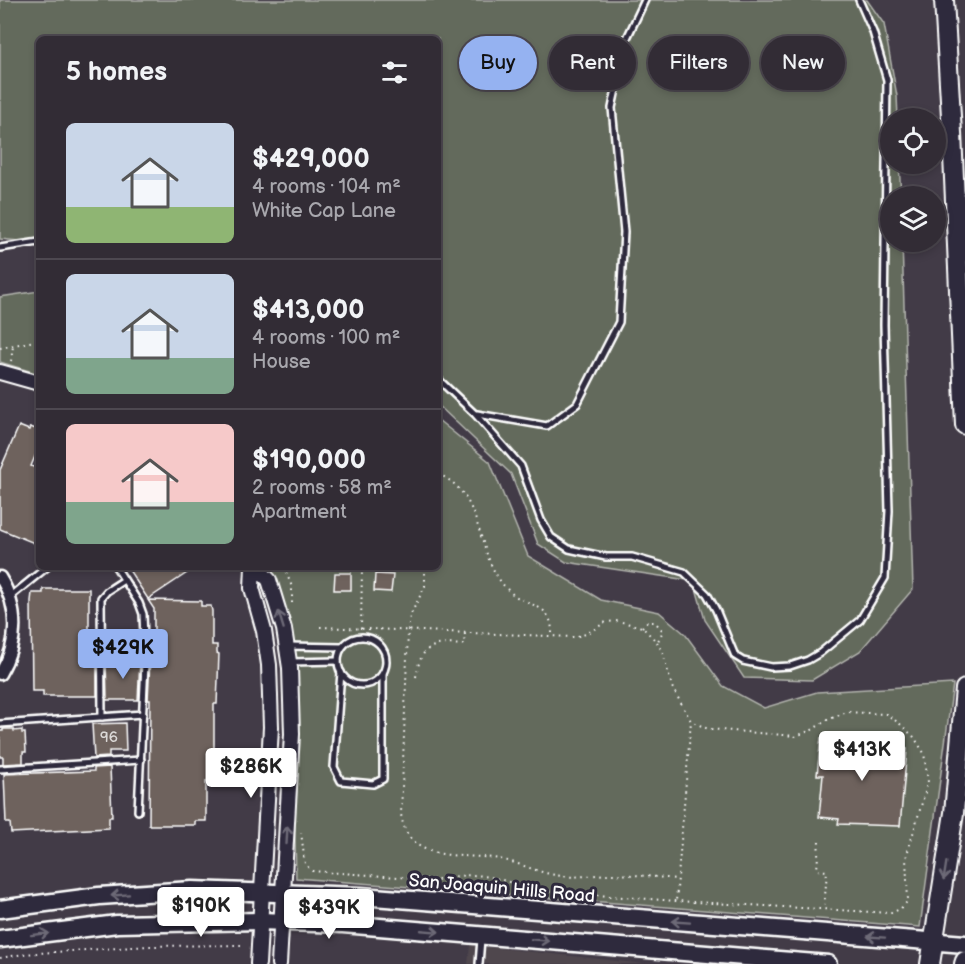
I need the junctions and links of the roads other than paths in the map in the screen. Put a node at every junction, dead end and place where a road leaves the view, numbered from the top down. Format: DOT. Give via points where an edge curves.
graph roads {
  1 [pos="645,0"];
  2 [pos="859,0"];
  3 [pos="944,0"];
  4 [pos="36,242"];
  5 [pos="0,248"];
  6 [pos="4,372"];
  7 [pos="36,382"];
  8 [pos="441,382"];
  9 [pos="476,414"];
  10 [pos="965,425"];
  11 [pos="43,570"];
  12 [pos="118,570"];
  13 [pos="254,570"];
  14 [pos="257,570"];
  15 [pos="0,577"];
  16 [pos="124,580"];
  17 [pos="10,597"];
  18 [pos="287,646"];
  19 [pos="342,647"];
  20 [pos="338,661"];
  21 [pos="289,662"];
  22 [pos="341,672"];
  23 [pos="383,673"];
  24 [pos="0,674"];
  25 [pos="965,689"];
  26 [pos="143,714"];
  27 [pos="102,717"];
  28 [pos="0,723"];
  29 [pos="141,760"];
  30 [pos="0,768"];
  31 [pos="138,811"];
  32 [pos="262,893"];
  33 [pos="284,894"];
  34 [pos="0,909"];
  35 [pos="260,921"];
  36 [pos="282,921"];
  37 [pos="481,936"];
  38 [pos="0,939"];
  39 [pos="934,941"];
  40 [pos="965,944"];
  41 [pos="258,964"];
  42 [pos="279,964"];
  43 [pos="479,964"];
  44 [pos="828,964"];
  45 [pos="930,964"];
  1 -- 9 [label="lane" via="627,38 612,108 624,232 619,322 577,404 547,426"];
  2 -- 9 [label="lane" via="887,80 884,325 889,511 885,579 860,620 808,660 771,667 743,662 735,656 707,594 684,572 632,557 606,557 569,549 551,537 521,466"];
  3 -- 10 [label="main road"];
  4 -- 5 [label="lane"];
  6 -- 7 [label="street"];
  8 -- 9 [label="lane"];
  11 -- 17 [label="lane"];
  12 -- 16 [label="lane"];
  13 -- 32 [label="street" via="252,588 264,631 269,675 271,727"];
  18 -- 14 [label="street, one-way" via="269,580"];
  15 -- 17 [label="street"];
  16 -- 26 [label="lane" via="143,614"];
  16 -- 27 [label="lane" via="101,598"];
  17 -- 24 [label="street" via="14,633"];
  18 -- 19 [label="lane"];
  18 -- 21 [label="street"];
  19 -- 20 [label="lane"];
  19 -- 23 [label="lane" via="357,637 375,640 386,655"];
  20 -- 21 [label="lane"];
  20 -- 22 [label="lane"];
  33 -- 21 [label="street, one-way" via="292,734"];
  22 -- 23 [label="lane" via="356,684 376,680"];
  22 -- 23 [label="lane" via="334,767 341,781 373,784 383,778"];
  25 -- 39 [label="main road, one-way" via="954,813"];
  26 -- 27 [label="lane"];
  26 -- 29 [label="lane"];
  27 -- 28 [label="lane"];
  29 -- 30 [label="lane"];
  29 -- 31 [label="lane"];
  32 -- 33 [label="main road, San Joaquin Hills Road"];
  32 -- 34 [label="main road, San Joaquin Hills Road, one-way" via="192,890 99,896"];
  32 -- 35 [label="street"];
  33 -- 36 [label="street"];
  39 -- 33 [label="main road, San Joaquin Hills Road, one-way" via="371,897"];
  35 -- 36 [label="main road"];
  38 -- 35 [label="main road, one-way" via="117,924"];
  35 -- 41 [label="street"];
  36 -- 37 [label="main road, one-way"];
  36 -- 42 [label="street"];
  37 -- 43 [label="lane"];
  37 -- 44 [label="main road, one-way"];
  39 -- 40 [label="main road, San Joaquin Hills Road"];
  39 -- 45 [label="main road"];
}
